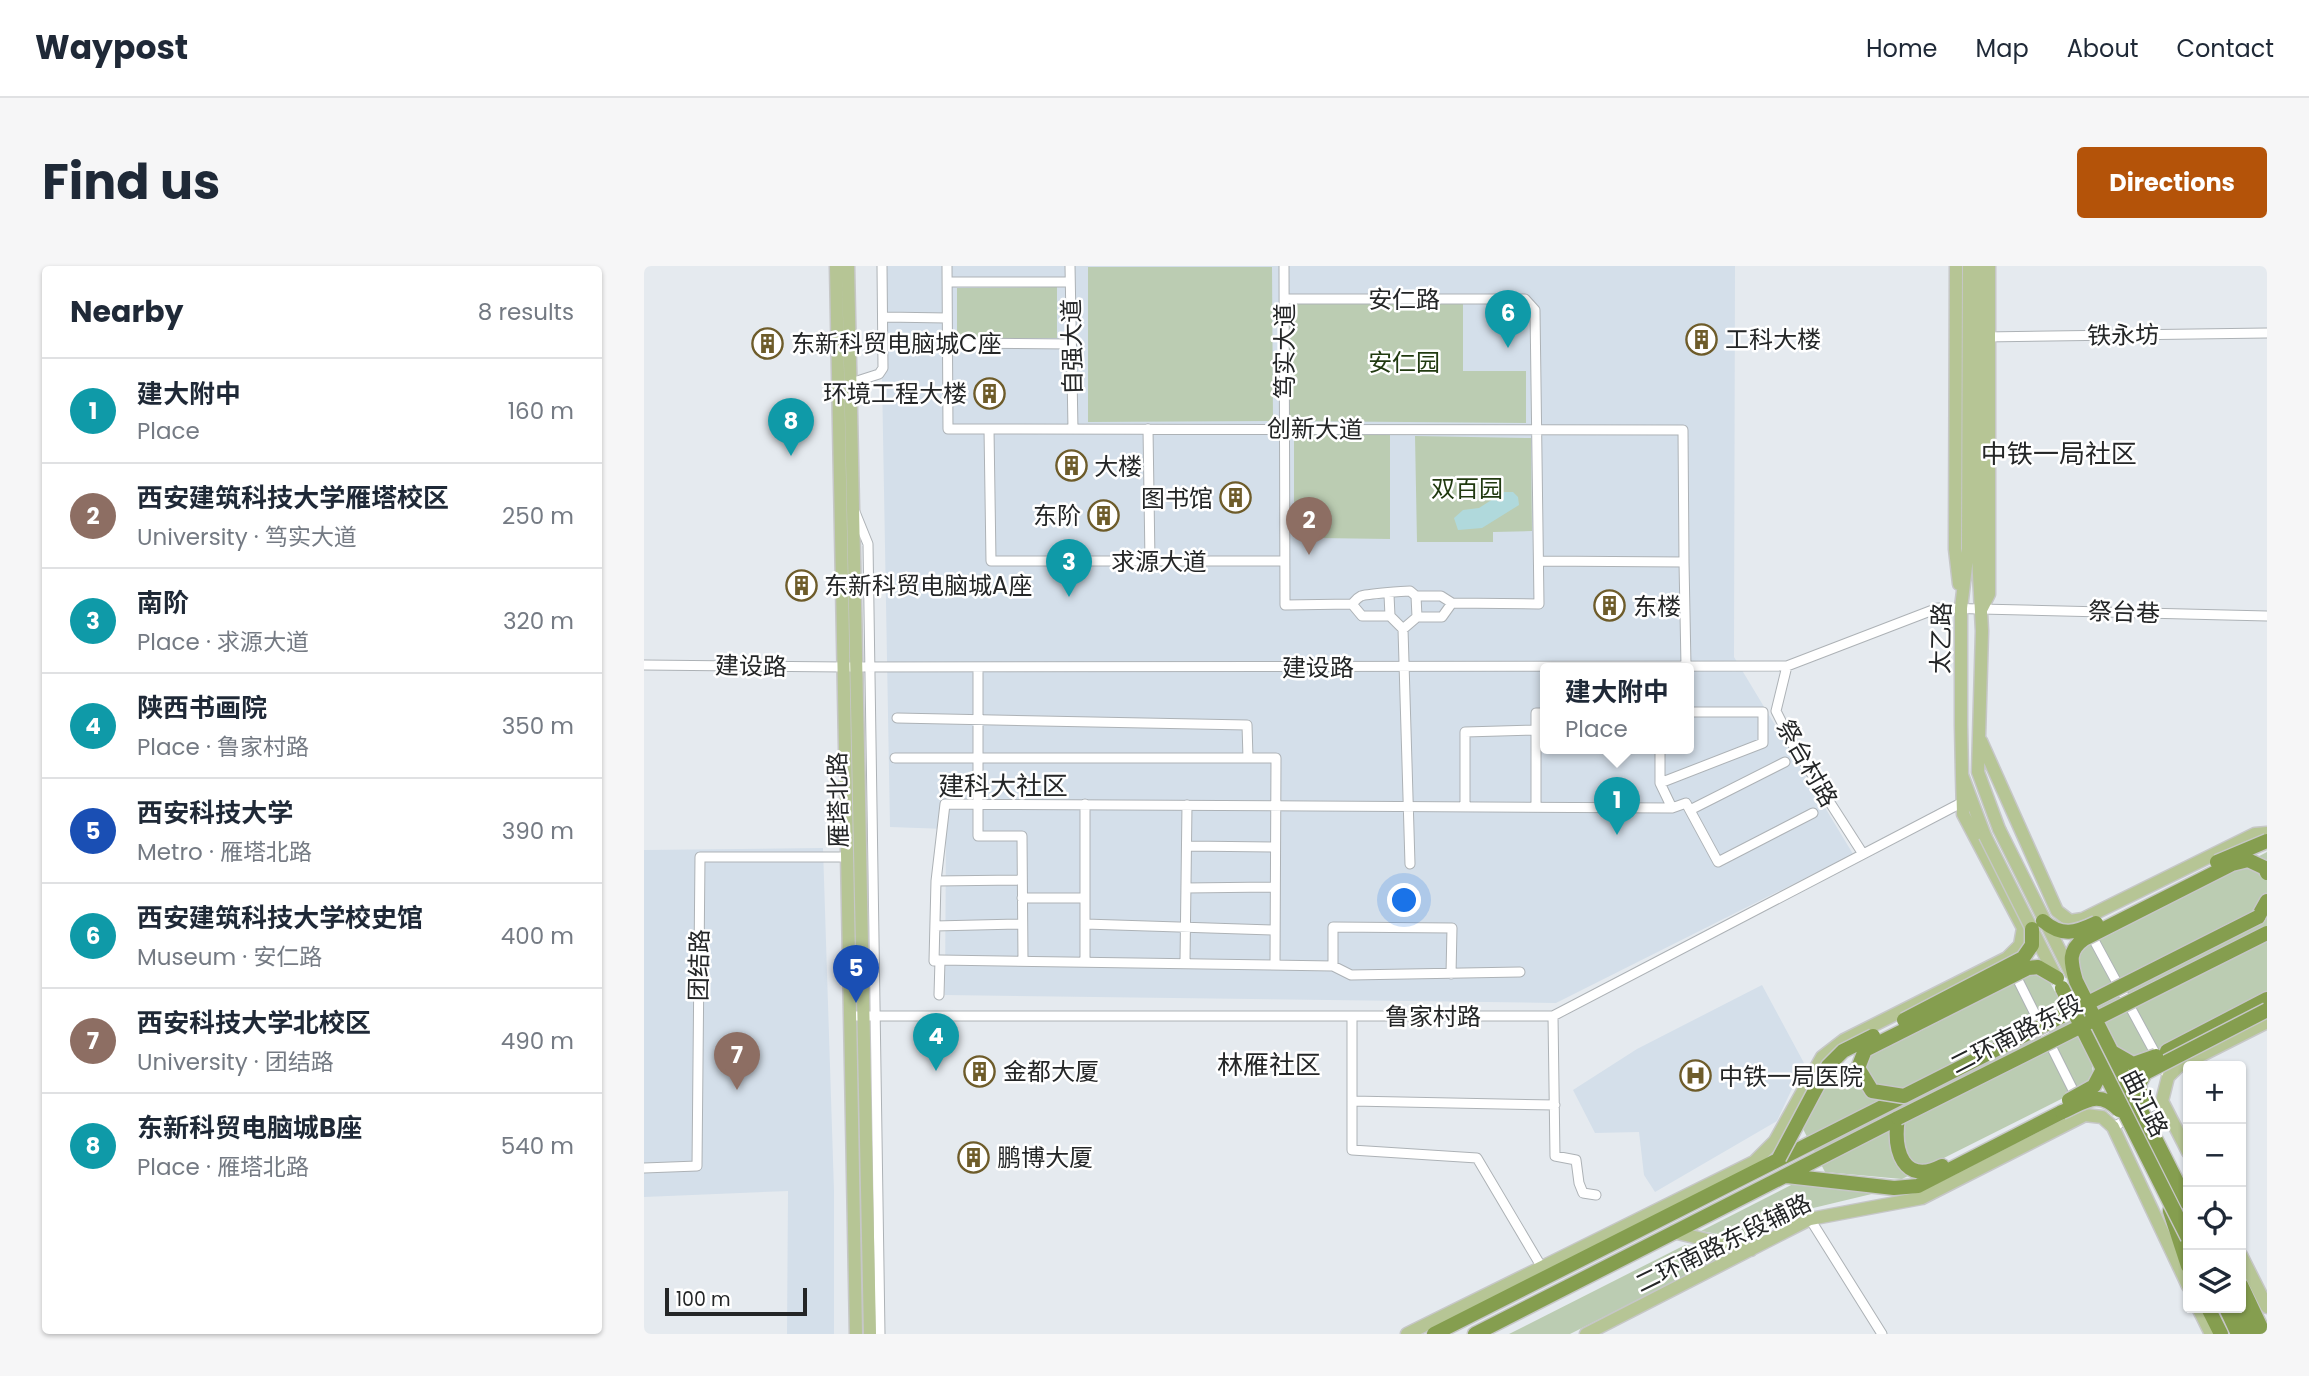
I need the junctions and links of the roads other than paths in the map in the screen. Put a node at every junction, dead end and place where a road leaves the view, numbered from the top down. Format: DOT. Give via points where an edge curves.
graph roads {
  1 [pos="836,266"];
  2 [pos="848,266"];
  3 [pos="882,266"];
  4 [pos="947,266"];
  5 [pos="1070,266"];
  6 [pos="1284,266"];
  7 [pos="1956,266"];
  8 [pos="1969,266"];
  9 [pos="1979,266"];
  10 [pos="1989,266"];
  11 [pos="947,282"];
  12 [pos="1070,282"];
  13 [pos="1284,299"];
  14 [pos="885,317"];
  15 [pos="947,318"];
  16 [pos="2267,333"];
  17 [pos="1984,337"];
  18 [pos="948,343"];
  19 [pos="1071,344"];
  20 [pos="851,383"];
  21 [pos="989,429"];
  22 [pos="1073,429"];
  23 [pos="1148,429"];
  24 [pos="1284,429"];
  25 [pos="1537,432"];
  26 [pos="1150,561"];
  27 [pos="1284,561"];
  28 [pos="1539,561"];
  29 [pos="1684,562"];
  30 [pos="1389,595"];
  31 [pos="1416,596"];
  32 [pos="1451,603"];
  33 [pos="1352,604"];
  34 [pos="1961,608"];
  35 [pos="1981,608"];
  36 [pos="2267,616"];
  37 [pos="1390,617"];
  38 [pos="1417,617"];
  39 [pos="1403,629"];
  40 [pos="1686,663"];
  41 [pos="644,665"];
  42 [pos="1406,666"];
  43 [pos="1694,666"];
  44 [pos="1787,666"];
  45 [pos="857,667"];
  46 [pos="978,667"];
  47 [pos="1540,667"];
  48 [pos="1694,712"];
  49 [pos="1540,713"];
  50 [pos="897,718"];
  51 [pos="978,719"];
  52 [pos="1536,730"];
  53 [pos="1980,738"];
  54 [pos="1660,754"];
  55 [pos="895,758"];
  56 [pos="978,758"];
  57 [pos="1248,758"];
  58 [pos="1785,762"];
  59 [pos="1962,775"];
  60 [pos="1660,783"];
  61 [pos="1963,803"];
  62 [pos="978,804"];
  63 [pos="1085,804"];
  64 [pos="1187,805"];
  65 [pos="1276,805"];
  66 [pos="1409,806"];
  67 [pos="1465,806"];
  68 [pos="1536,807"];
  69 [pos="1672,808"];
  70 [pos="1690,810"];
  71 [pos="1813,813"];
  72 [pos="2267,833"];
  73 [pos="2267,841"];
  74 [pos="1187,846"];
  75 [pos="1275,847"];
  76 [pos="1863,854"];
  77 [pos="847,857"];
  78 [pos="1410,864"];
  79 [pos="2267,873"];
  80 [pos="1022,880"];
  81 [pos="936,881"];
  82 [pos="1275,887"];
  83 [pos="1186,888"];
  84 [pos="1022,898"];
  85 [pos="1085,898"];
  86 [pos="2267,901"];
  87 [pos="2057,911"];
  88 [pos="2262,914"];
  89 [pos="2083,919"];
  90 [pos="1022,924"];
  91 [pos="1085,924"];
  92 [pos="935,926"];
  93 [pos="2033,926"];
  94 [pos="1185,928"];
  95 [pos="1274,930"];
  96 [pos="2267,933"];
  97 [pos="2007,958"];
  98 [pos="940,960"];
  99 [pos="1023,961"];
  100 [pos="1085,961"];
  101 [pos="1185,961"];
  102 [pos="1275,964"];
  103 [pos="1333,965"];
  104 [pos="1520,972"];
  105 [pos="1451,974"];
  106 [pos="2065,983"];
  107 [pos="939,995"];
  108 [pos="2267,999"];
  109 [pos="2267,1010"];
  110 [pos="863,1015"];
  111 [pos="1553,1016"];
  112 [pos="1352,1017"];
  113 [pos="2267,1022"];
  114 [pos="2111,1051"];
  115 [pos="2103,1069"];
  116 [pos="2168,1077"];
  117 [pos="1904,1096"];
  118 [pos="1352,1101"];
  119 [pos="2162,1101"];
  120 [pos="1555,1105"];
  121 [pos="2085,1115"];
  122 [pos="2145,1115"];
  123 [pos="1898,1118"];
  124 [pos="2128,1118"];
  125 [pos="2113,1127"];
  126 [pos="2183,1142"];
  127 [pos="1779,1158"];
  128 [pos="1755,1162"];
  129 [pos="644,1168"];
  130 [pos="1785,1176"];
  131 [pos="1738,1179"];
  132 [pos="2183,1192"];
  133 [pos="1596,1195"];
  134 [pos="2166,1197"];
  135 [pos="1810,1219"];
  136 [pos="2183,1229"];
  137 [pos="1673,1232"];
  138 [pos="1751,1250"];
  139 [pos="2183,1250"];
  140 [pos="2246,1265"];
  141 [pos="1541,1266"];
  142 [pos="2183,1275"];
  143 [pos="2246,1295"];
  144 [pos="2267,1307"];
  145 [pos="2201,1313"];
  146 [pos="2210,1313"];
  147 [pos="2228,1313"];
  148 [pos="2241,1313"];
  149 [pos="1590,1333"];
  150 [pos="856,1334"];
  151 [pos="870,1334"];
  152 [pos="880,1334"];
  153 [pos="1407,1334"];
  154 [pos="1434,1334"];
  155 [pos="1475,1334"];
  156 [pos="1882,1334"];
  157 [pos="2211,1334"];
  158 [pos="2221,1334"];
  159 [pos="2238,1334"];
  160 [pos="2251,1334"];
  161 [pos="2264,1334"];
  1 -- 45 [label="main road, 雁塔北路"];
  2 -- 20 [label="main road, 雁塔北路"];
  3 -- 14 [label="street"];
  4 -- 11 [label="street"];
  5 -- 12 [label="street, 自强大道"];
  6 -- 13 [label="street, 笃实大道"];
  7 -- 34 [label="main road" via="1955,549"];
  8 -- 34 [label="main road, 太乙路" via="1968,549"];
  9 -- 17 [label="main road, 太乙路"];
  10 -- 17 [label="main road"];
  11 -- 12 [label="street"];
  11 -- 15 [label="street"];
  12 -- 19 [label="street, 自强大道"];
  13 -- 24 [label="street, 笃实大道"];
  13 -- 25 [label="street, 安仁路" via="1525,299 1535,310"];
  14 -- 15 [label="street"];
  14 -- 20 [label="street" via="883,368"];
  15 -- 18 [label="street"];
  16 -- 17 [label="street, 铁永坊"];
  17 -- 35 [label="main road, 太乙路" via="1978,555"];
  18 -- 19 [label="street"];
  18 -- 21 [label="street, 创新大道" via="948,429"];
  19 -- 22 [label="street, 自强大道"];
  20 -- 45 [label="main road, 雁塔北路"];
  21 -- 22 [label="street, 创新大道"];
  21 -- 26 [label="street, 求源大道" via="991,561"];
  22 -- 23 [label="street, 创新大道"];
  23 -- 24 [label="street, 创新大道"];
  23 -- 26 [label="street"];
  24 -- 25 [label="street, 创新大道"];
  24 -- 27 [label="street, 笃实大道"];
  25 -- 28 [label="street"];
  25 -- 29 [label="street, 创新大道" via="1683,430"];
  26 -- 27 [label="street, 求源大道"];
  27 -- 33 [label="street, 笃实大道" via="1285,605"];
  28 -- 29 [label="street"];
  28 -- 32 [label="street" via="1539,604"];
  29 -- 40 [label="street"];
  30 -- 31 [label="street" via="1410,591"];
  30 -- 33 [label="street" via="1362,596"];
  30 -- 37 [label="street"];
  31 -- 32 [label="street" via="1441,596"];
  31 -- 38 [label="street"];
  32 -- 38 [label="street" via="1442,617"];
  33 -- 37 [label="street" via="1362,616"];
  34 -- 35 [label="street, 建设路"];
  34 -- 44 [label="street, 建设路" via="1938,608"];
  34 -- 59 [label="main road, 太乙路"];
  35 -- 36 [label="street, 祭台巷"];
  35 -- 53 [label="main road, 太乙路"];
  37 -- 39 [label="street"];
  38 -- 39 [label="street"];
  39 -- 42 [label="street"];
  41 -- 45 [label="street, 建设路"];
  42 -- 46 [label="street, 建设路"];
  42 -- 47 [label="street, 建设路"];
  42 -- 66 [label="street"];
  43 -- 44 [label="street, 建设路"];
  44 -- 76 [label="street, 祭台村路" via="1776,710 1793,745"];
  45 -- 46 [label="street, 建设路"];
  45 -- 77 [label="main road, 雁塔北路"];
  45 -- 110 [label="main road, 雁塔北路"];
  46 -- 51 [label="street"];
  48 -- 60 [label="street" via="1763,712 1763,743"];
  49 -- 52 [label="street" via="1536,713"];
  50 -- 51 [label="street"];
  51 -- 56 [label="street"];
  51 -- 57 [label="street" via="1247,725"];
  52 -- 67 [label="street" via="1465,732"];
  52 -- 68 [label="street"];
  53 -- 87 [label="main road"];
  53 -- 93 [label="main road, 太乙路, bridge" via="1978,772"];
  54 -- 60 [label="street"];
  55 -- 56 [label="street"];
  56 -- 57 [label="street"];
  56 -- 62 [label="street"];
  57 -- 65 [label="street" via="1276,758"];
  58 -- 70 [label="street"];
  59 -- 61 [label="main road"];
  59 -- 93 [label="main road, 太乙路, bridge" via="1985,836"];
  60 -- 69 [label="street"];
  61 -- 76 [label="street, 鲁家村路"];
  61 -- 93 [label="main road" via="1963,814"];
  62 -- 63 [label="street"];
  62 -- 80 [label="street" via="978,836 1021,836"];
  62 -- 81 [label="street" via="945,804"];
  63 -- 64 [label="street"];
  63 -- 85 [label="street"];
  64 -- 65 [label="street"];
  64 -- 74 [label="street"];
  65 -- 66 [label="street"];
  65 -- 75 [label="street"];
  66 -- 67 [label="street"];
  66 -- 78 [label="street"];
  67 -- 68 [label="street"];
  68 -- 69 [label="street"];
  69 -- 70 [label="street" via="1686,803"];
  70 -- 71 [label="street" via="1718,862"];
  72 -- 89 [label="main road" via="2255,834"];
  73 -- 93 [label="highway, bridge" via="2245,847 2074,933"];
  74 -- 75 [label="street"];
  74 -- 83 [label="street"];
  75 -- 82 [label="street"];
  76 -- 111 [label="street, 鲁家村路"];
  77 -- 110 [label="main road, 雁塔北路"];
  77 -- 129 [label="street, 团结路" via="700,857 697,1166"];
  79 -- 106 [label="highway, bridge" via="2248,860 2232,864 2084,939 2074,946"];
  80 -- 81 [label="street"];
  80 -- 84 [label="street"];
  81 -- 92 [label="street"];
  82 -- 83 [label="street"];
  82 -- 95 [label="street"];
  83 -- 94 [label="street"];
  84 -- 85 [label="street"];
  84 -- 90 [label="street"];
  85 -- 91 [label="street"];
  86 -- 88 [label="highway"];
  87 -- 89 [label="main road" via="2070,921"];
  87 -- 93 [label="street"];
  88 -- 117 [label="highway, bridge"];
  89 -- 116 [label="street"];
  90 -- 92 [label="street"];
  90 -- 99 [label="street"];
  91 -- 94 [label="street"];
  91 -- 100 [label="street"];
  92 -- 98 [label="street" via="934,961"];
  93 -- 97 [label="main road"];
  93 -- 106 [label="main road, 太乙路, bridge"];
  93 -- 106 [label="main road, 太乙路, bridge"];
  93 -- 127 [label="highway, bridge" via="2032,944 2023,958 1843,1052 1828,1066"];
  94 -- 95 [label="street"];
  94 -- 101 [label="street"];
  95 -- 102 [label="street"];
  96 -- 123 [label="highway, 二环南路东段, bridge"];
  97 -- 121 [label="street"];
  97 -- 128 [label="main road" via="1844,1040 1822,1058 1775,1141"];
  98 -- 99 [label="street"];
  98 -- 107 [label="street"];
  99 -- 100 [label="street"];
  100 -- 101 [label="street"];
  101 -- 102 [label="street"];
  102 -- 103 [label="street"];
  103 -- 105 [label="street" via="1350,975"];
  103 -- 105 [label="street" via="1333,927 1452,928"];
  104 -- 105 [label="street"];
  106 -- 114 [label="highway, 曲江路, bridge"];
  106 -- 115 [label="highway, 曲江路, bridge"];
  106 -- 117 [label="highway, bridge" via="2038,967 2028,968 1865,1050 1858,1068 1872,1091"];
  108 -- 114 [label="highway, bridge" via="2143,1063 2133,1064"];
  109 -- 122 [label="highway, bridge" via="2145,1073 2138,1084"];
  110 -- 112 [label="street, 鲁家村路"];
  110 -- 150 [label="main road, 雁塔北路"];
  110 -- 151 [label="main road, 雁塔北路"];
  110 -- 152 [label="street"];
  111 -- 112 [label="street, 鲁家村路"];
  111 -- 120 [label="street"];
  112 -- 118 [label="street"];
  113 -- 116 [label="main road" via="2178,1067"];
  114 -- 122 [label="highway, 曲江路, bridge"];
  115 -- 123 [label="highway, bridge" via="2094,1086 1930,1172 1910,1168 1899,1157"];
  115 -- 124 [label="highway, 曲江路, bridge"];
  116 -- 119 [label="main road"];
  117 -- 127 [label="highway, bridge"];
  118 -- 120 [label="street"];
  118 -- 141 [label="street" via="1352,1150 1477,1158"];
  119 -- 125 [label="street"];
  119 -- 126 [label="main road"];
  120 -- 133 [label="street" via="1555,1156 1576,1160 1583,1193"];
  121 -- 125 [label="main road" via="2102,1117"];
  121 -- 135 [label="main road, 二环南路东段辅路" via="1922,1198"];
  122 -- 132 [label="highway, 曲江路, bridge"];
  123 -- 130 [label="highway, 二环南路东段"];
  124 -- 130 [label="highway, bridge" via="2109,1099 2089,1100 1918,1185 1894,1188"];
  124 -- 134 [label="highway, 曲江路, bridge"];
  125 -- 142 [label="main road"];
  127 -- 131 [label="highway"];
  128 -- 131 [label="main road"];
  128 -- 141 [label="main road"];
  130 -- 137 [label="highway, 二环南路东段"];
  131 -- 154 [label="highway"];
  134 -- 136 [label="highway, 曲江路, bridge"];
  134 -- 139 [label="highway, bridge"];
  135 -- 138 [label="main road, 二环南路东段辅路"];
  135 -- 156 [label="street"];
  137 -- 138 [label="main road"];
  137 -- 155 [label="highway, 二环南路东段"];
  138 -- 149 [label="main road, 二环南路东段辅路"];
  140 -- 144 [label="main road"];
  141 -- 153 [label="main road"];
  143 -- 161 [label="highway"];
  145 -- 157 [label="main road"];
  146 -- 158 [label="highway"];
  147 -- 159 [label="highway"];
  148 -- 160 [label="highway"];
}
